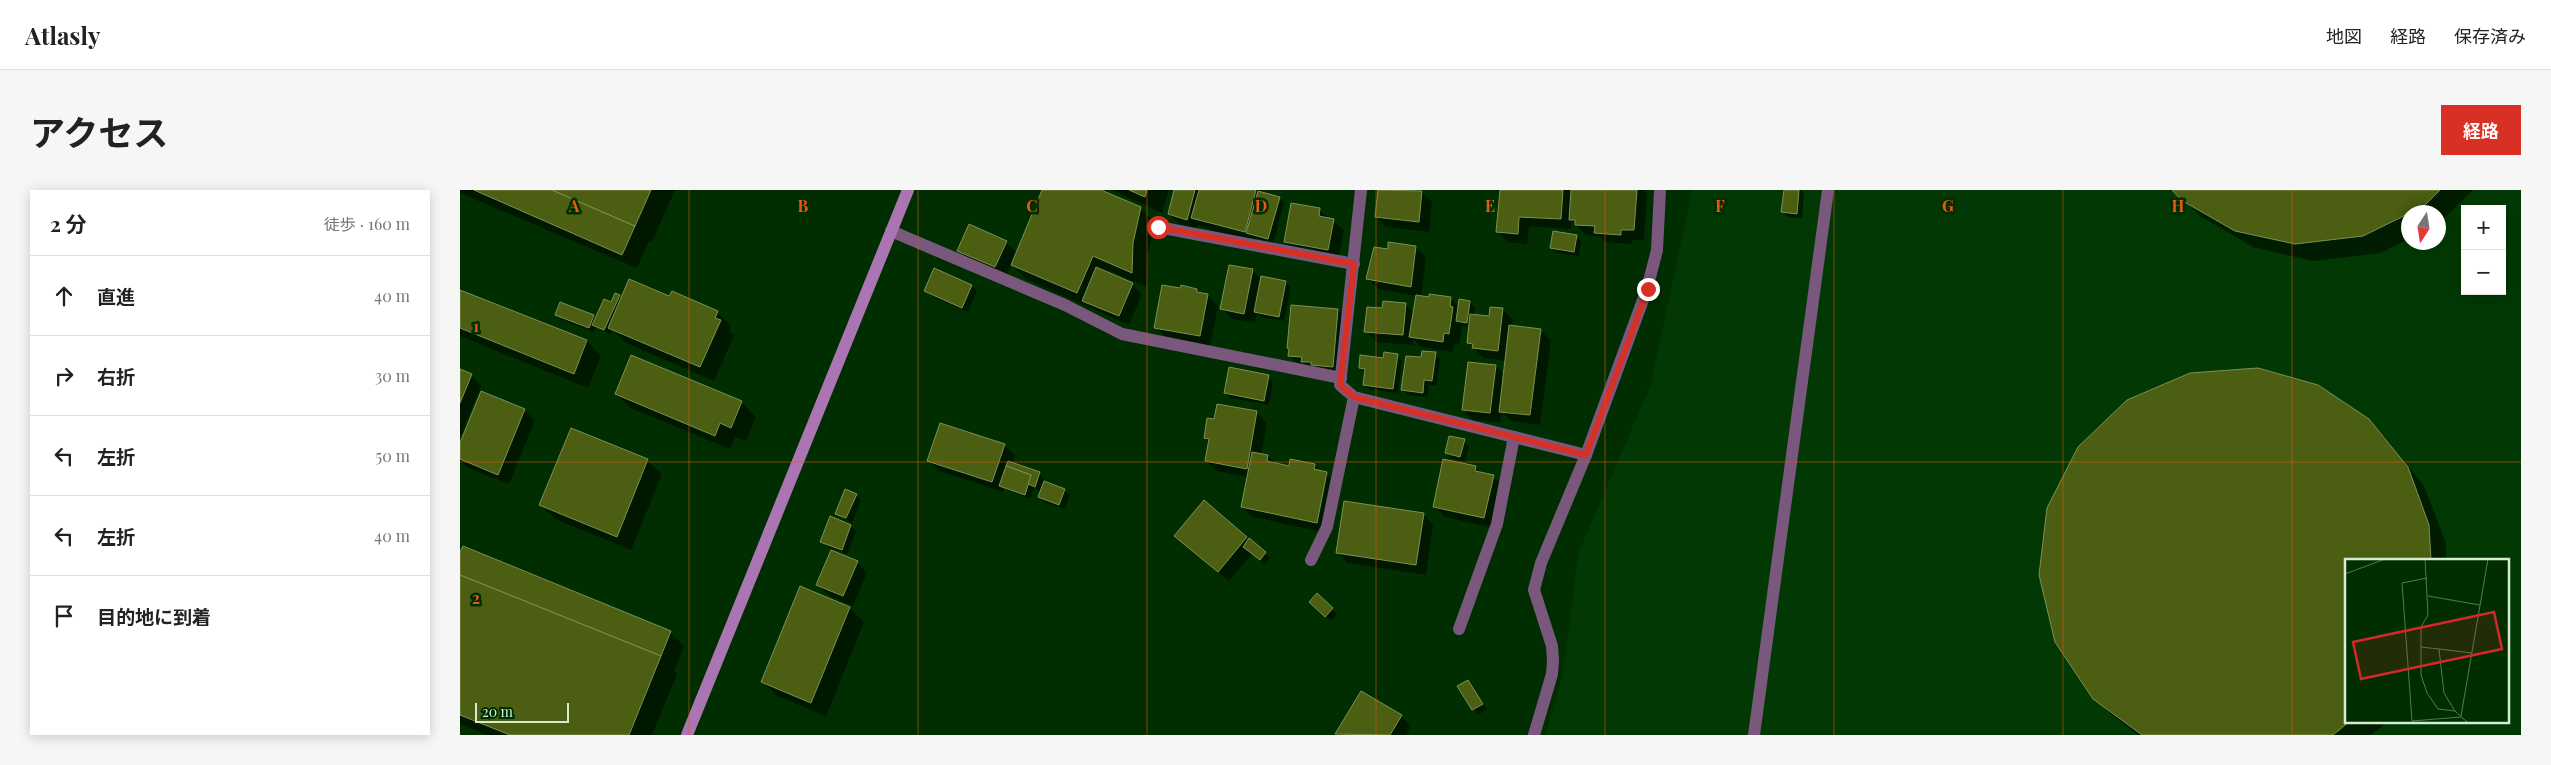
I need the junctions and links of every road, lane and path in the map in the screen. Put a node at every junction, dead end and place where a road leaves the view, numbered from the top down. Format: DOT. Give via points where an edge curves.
graph roads {
  1 [pos="908,190"];
  2 [pos="1361,190"];
  3 [pos="1660,190"];
  4 [pos="1828,190"];
  5 [pos="1158,227"];
  6 [pos="891,231"];
  7 [pos="1354,264"];
  8 [pos="1341,378"];
  9 [pos="1354,397"];
  10 [pos="1514,437"];
  11 [pos="1586,455"];
  12 [pos="1311,560"];
  13 [pos="1459,630"];
  14 [pos="687,735"];
  15 [pos="1534,735"];
  16 [pos="1754,735"];
  1 -- 6 [label="street"];
  2 -- 7 [label="street"];
  3 -- 11 [label="street" via="1657,250 1648,289"];
  4 -- 16 [label="street"];
  5 -- 7 [label="street"];
  6 -- 8 [label="street" via="1065,305 1122,334"];
  6 -- 14 [label="street"];
  7 -- 8 [label="street"];
  8 -- 9 [label="street" via="1340,385"];
  9 -- 10 [label="street"];
  9 -- 12 [label="street" via="1327,527"];
  10 -- 11 [label="street"];
  10 -- 13 [label="street" via="1497,524"];
  11 -- 15 [label="street" via="1546,547 1534,590 1552,646 1553,661"];
}
